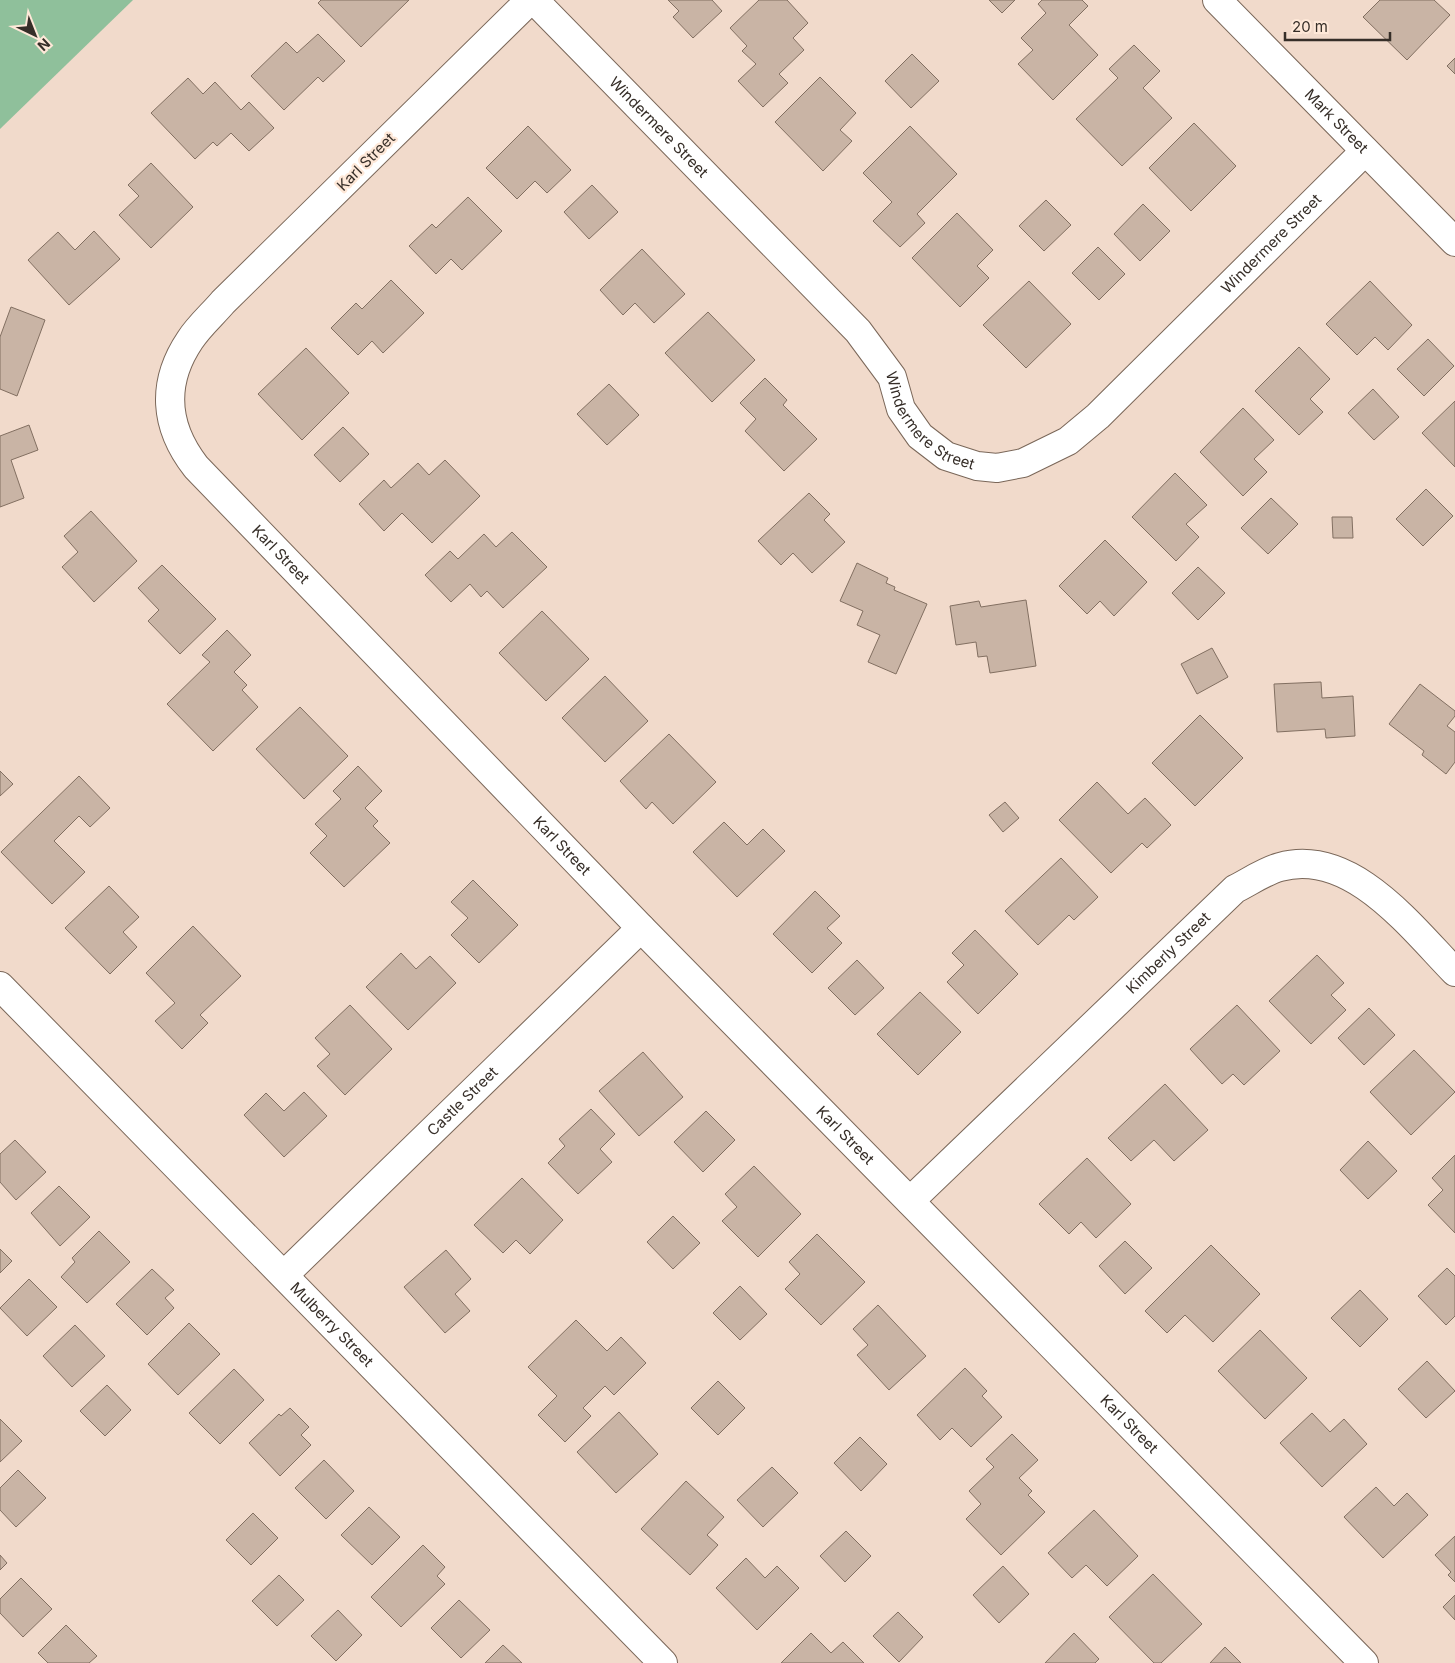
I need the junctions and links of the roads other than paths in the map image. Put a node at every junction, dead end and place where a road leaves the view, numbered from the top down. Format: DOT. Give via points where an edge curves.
graph roads {
  1 [pos="530,0"];
  2 [pos="534,0"];
  3 [pos="1217,0"];
  4 [pos="1365,151"];
  5 [pos="1455,242"];
  6 [pos="641,928"];
  7 [pos="1455,972"];
  8 [pos="0,986"];
  9 [pos="910,1201"];
  10 [pos="284,1275"];
  11 [pos="663,1663"];
  12 [pos="1364,1663"];
  1 -- 6 [label="street, Karl Street" via="224,302 191,339 173,372 171,407 181,448 196,467"];
  2 -- 4 [label="street, Windermere Street" via="858,331 892,377 901,409 920,436 946,456 977,466 997,468 1024,463 1068,441 1098,416"];
  3 -- 4 [label="street, Mark Street"];
  4 -- 5 [label="street, Mark Street"];
  6 -- 9 [label="street, Karl Street"];
  6 -- 10 [label="street, Castle Street"];
  7 -- 9 [label="street, Kimberly Street" via="1378,896 1348,874 1313,865 1280,867 1235,889"];
  8 -- 10 [label="street, Mulberry Street"];
  9 -- 12 [label="street, Karl Street"];
  10 -- 11 [label="street, Mulberry Street"];
}
